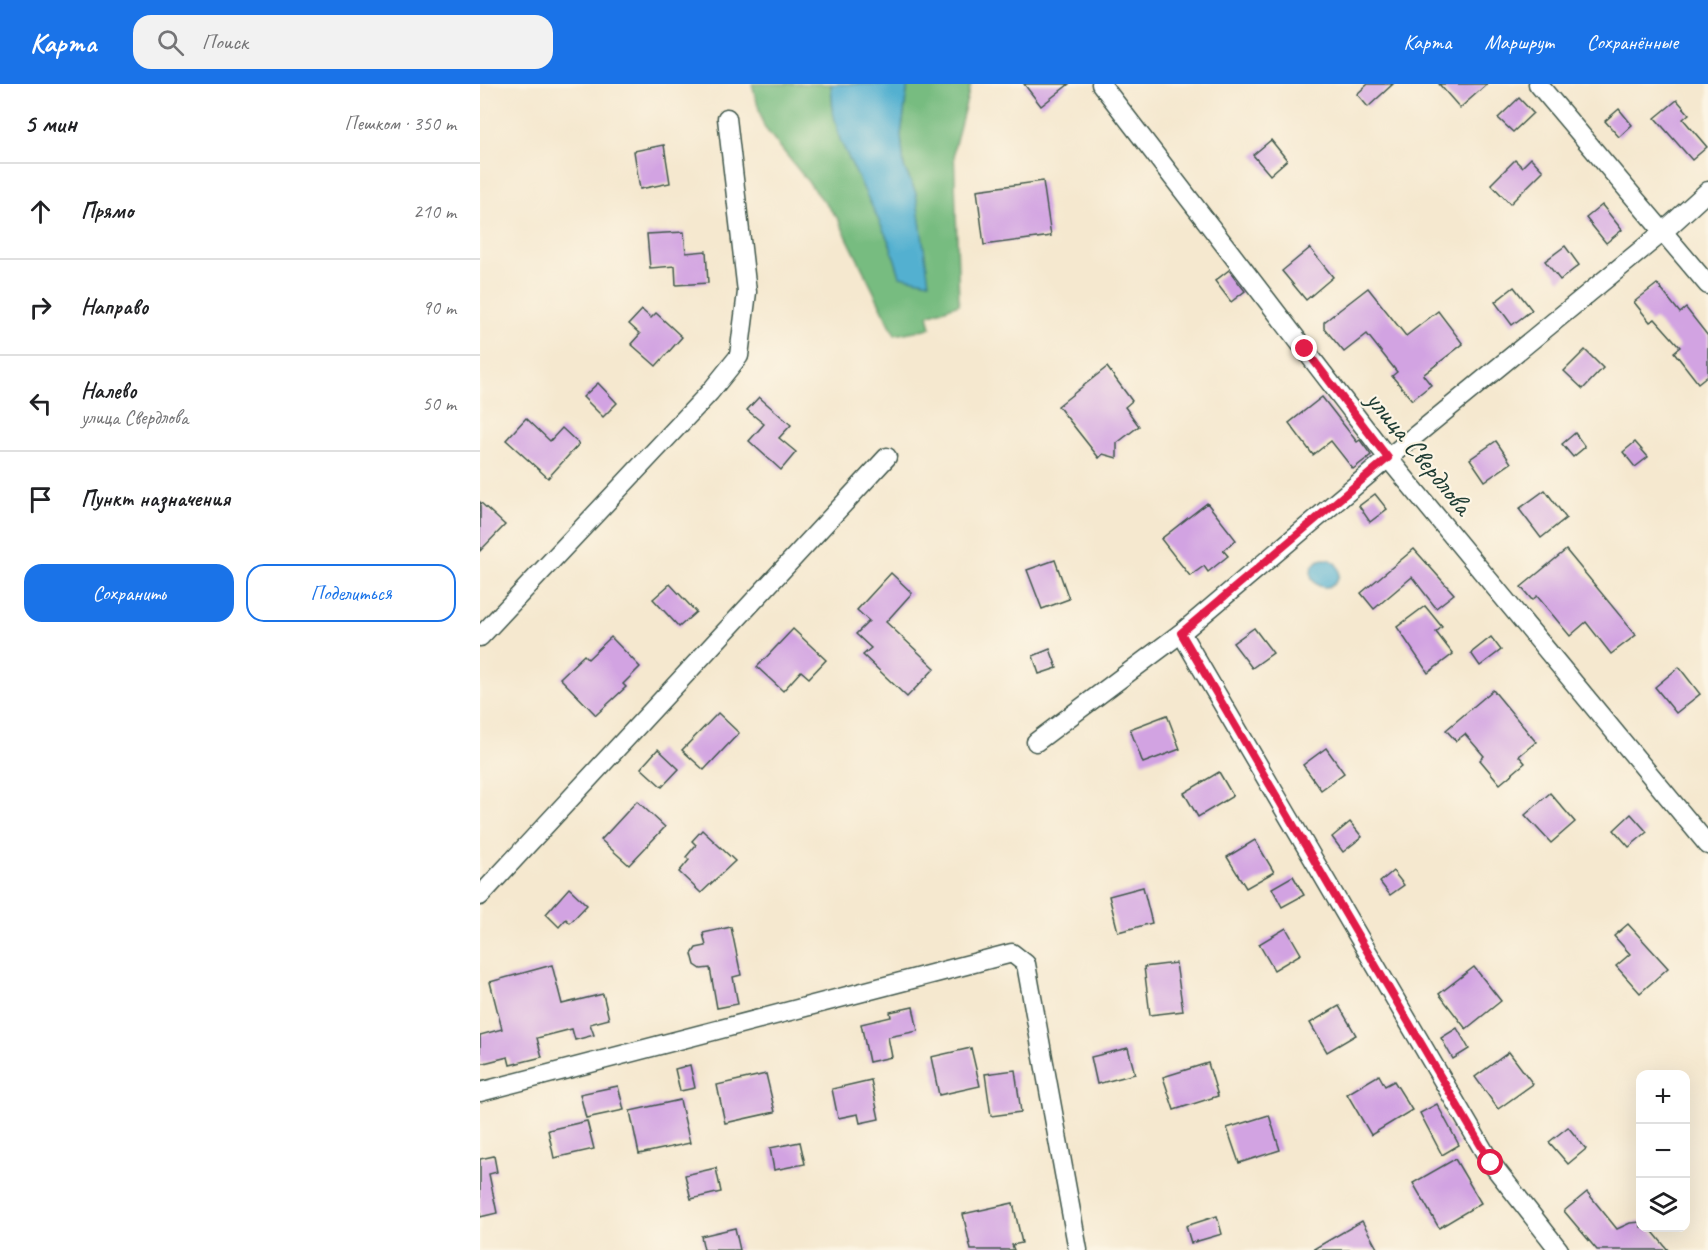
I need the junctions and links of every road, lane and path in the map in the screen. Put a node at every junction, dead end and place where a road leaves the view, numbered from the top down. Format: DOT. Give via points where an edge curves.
graph roads {
  1 [pos="1101,84"];
  2 [pos="1538,84"];
  3 [pos="727,118"];
  4 [pos="1708,191"];
  5 [pos="1664,232"];
  6 [pos="1708,285"];
  7 [pos="887,457"];
  8 [pos="1388,458"];
  9 [pos="1181,633"];
  10 [pos="480,637"];
  11 [pos="1036,742"];
  12 [pos="1708,845"];
  13 [pos="480,896"];
  14 [pos="480,1092"];
  15 [pos="1078,1250"];
  16 [pos="1559,1250"];
  1 -- 8 [label="street, улица Свердлова"];
  2 -- 5 [label="street"];
  3 -- 10 [label="street" via="747,292 739,357"];
  4 -- 5 [label="street"];
  5 -- 6 [label="street"];
  5 -- 8 [label="street"];
  7 -- 13 [label="street"];
  8 -- 9 [label="street"];
  8 -- 12 [label="street, улица Свердлова"];
  9 -- 11 [label="street"];
  9 -- 16 [label="street" via="1491,1163"];
  14 -- 15 [label="street" via="1012,953 1026,964"];
}
